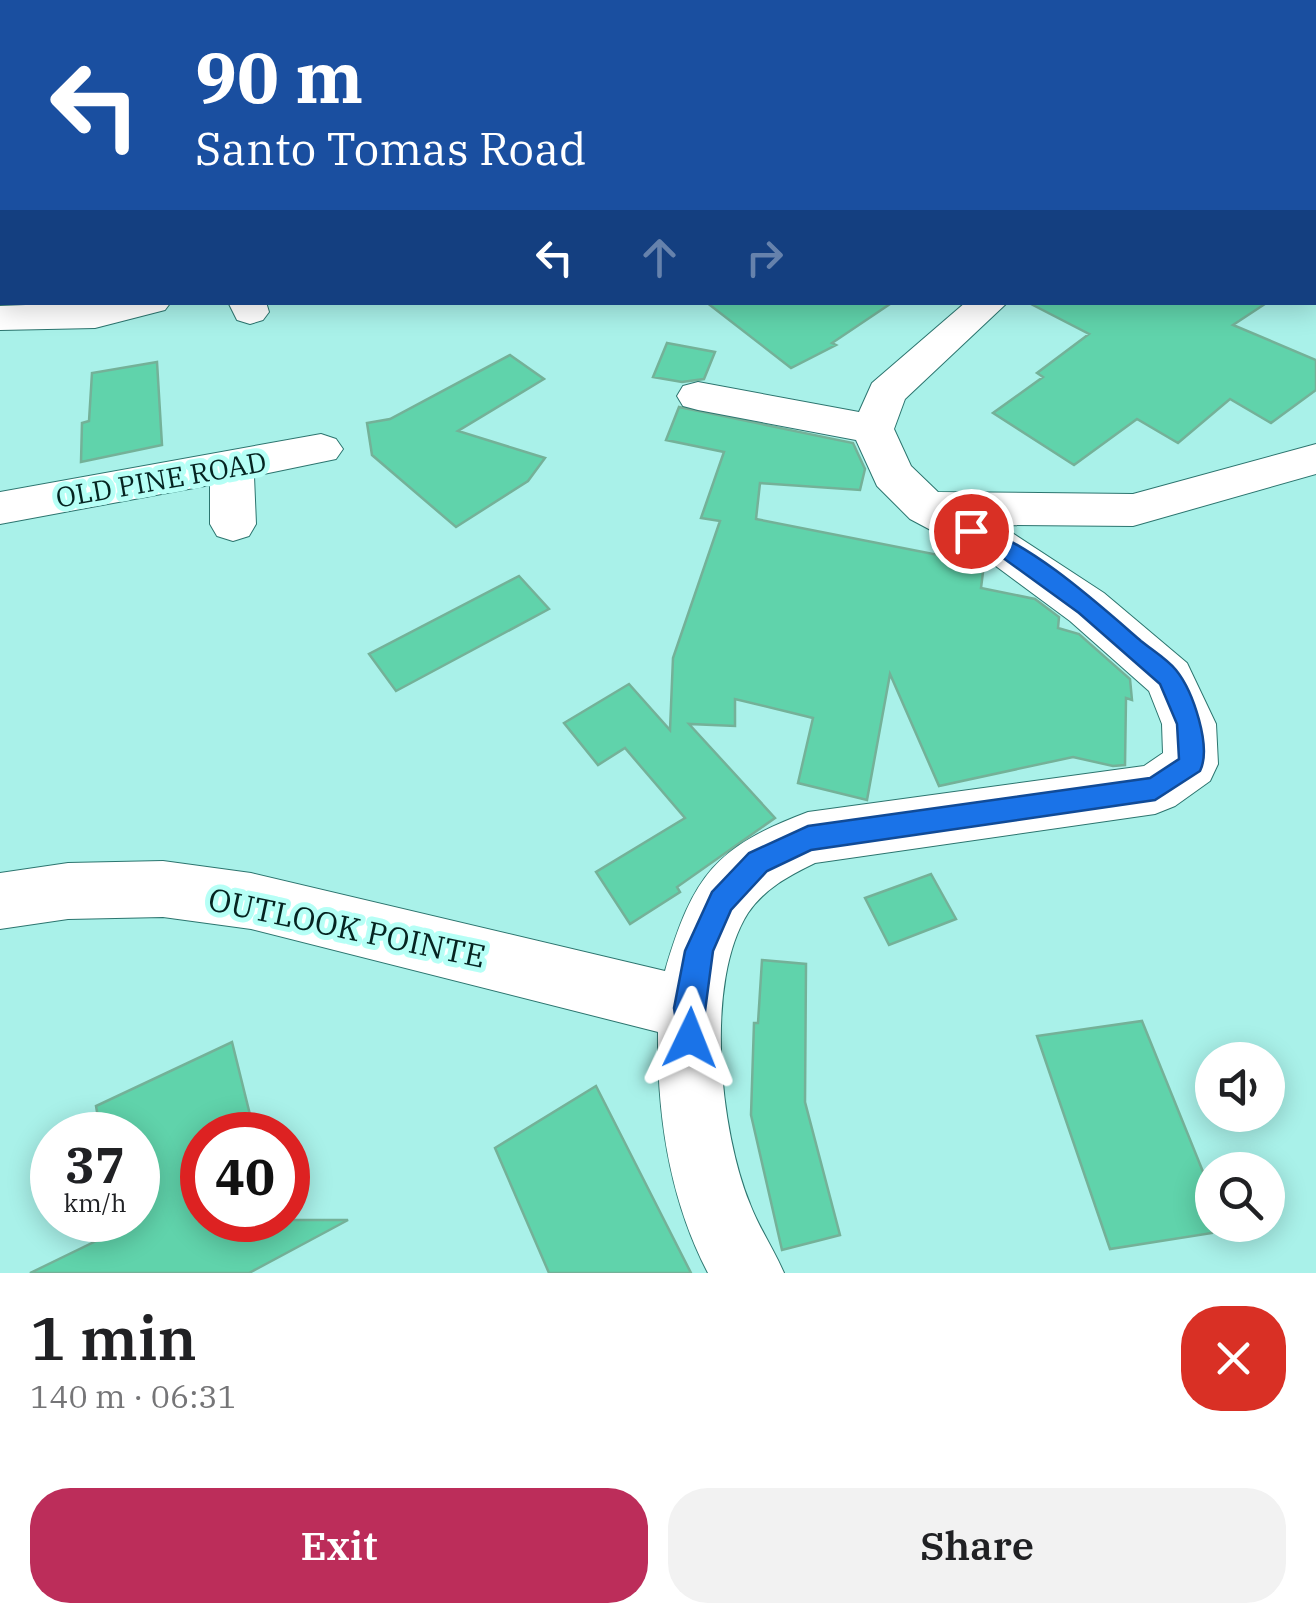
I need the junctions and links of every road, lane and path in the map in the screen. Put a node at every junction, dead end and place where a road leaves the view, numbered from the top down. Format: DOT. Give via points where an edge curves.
graph roads {
  1 [pos="140,305"];
  2 [pos="986,305"];
  3 [pos="0,318"];
  4 [pos="698,396"];
  5 [pos="873,429"];
  6 [pos="321,449"];
  7 [pos="1316,459"];
  8 [pos="232,467"];
  9 [pos="926,507"];
  10 [pos="0,508"];
  11 [pos="233,524"];
  12 [pos="0,901"];
  13 [pos="688,1008"];
  14 [pos="746,1273"];
  1 -- 3 [label="street" via="95,316"];
  2 -- 5 [label="street" via="887,393"];
  4 -- 5 [label="street"];
  5 -- 9 [label="street" via="893,475"];
  6 -- 8 [label="street, OLD PINE ROAD"];
  7 -- 9 [label="street" via="1134,510"];
  8 -- 10 [label="street, OLD PINE ROAD"];
  8 -- 11 [label="street"];
  9 -- 13 [label="street" via="1006,549 1169,678 1189,724 1191,764 1155,789 808,838 758,862 722,901 699,951"];
  12 -- 13 [label="street, OUTLOOK POINTE" via="163,889 251,902"];
  13 -- 14 [label="street" via="693,1099 714,1206"];
}
